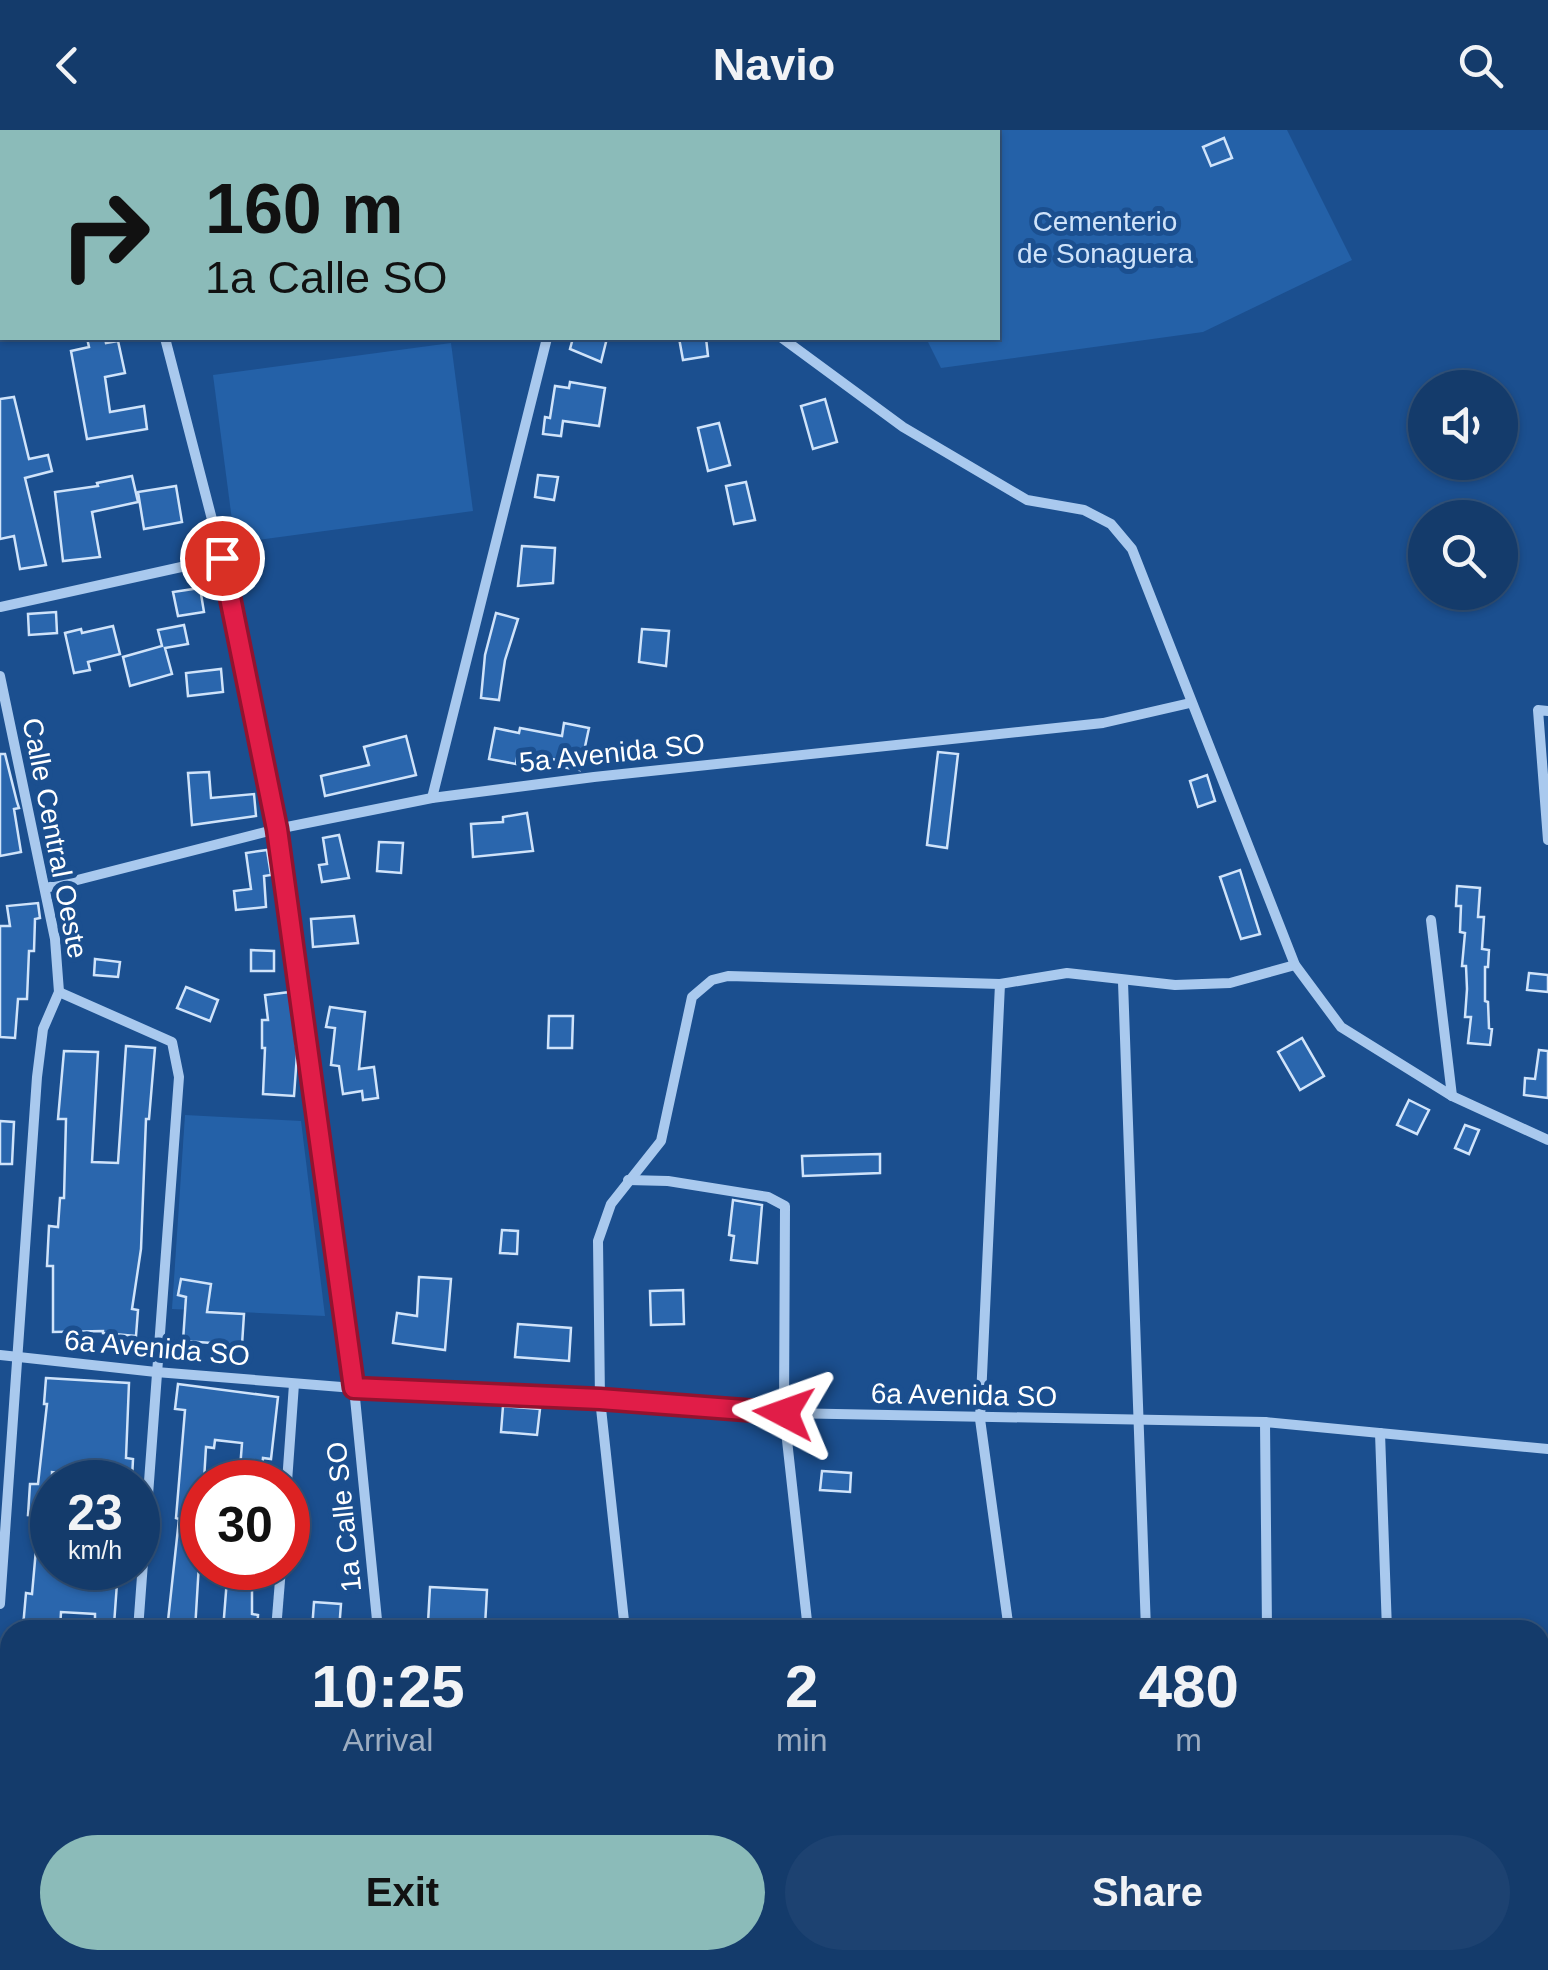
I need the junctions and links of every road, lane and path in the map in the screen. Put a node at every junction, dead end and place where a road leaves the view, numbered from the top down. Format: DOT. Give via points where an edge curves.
graph roads {
  1 [pos="165,340"];
  2 [pos="546,340"];
  3 [pos="785,340"];
  4 [pos="222,558"];
  5 [pos="0,606"];
  6 [pos="0,676"];
  7 [pos="1190,703"];
  8 [pos="1548,711"];
  9 [pos="432,798"];
  10 [pos="277,829"];
  11 [pos="1548,840"];
  12 [pos="46,888"];
  13 [pos="1431,920"];
  14 [pos="1295,965"];
  15 [pos="1123,982"];
  16 [pos="1000,984"];
  17 [pos="59,992"];
  18 [pos="1452,1096"];
  19 [pos="1548,1140"];
  20 [pos="628,1180"];
  21 [pos="0,1355"];
  22 [pos="19,1357"];
  23 [pos="156,1372"];
  24 [pos="294,1384"];
  25 [pos="354,1388"];
  26 [pos="600,1399"];
  27 [pos="784,1413"];
  28 [pos="980,1419"];
  29 [pos="1139,1421"];
  30 [pos="1265,1422"];
  31 [pos="1380,1433"];
  32 [pos="1548,1449"];
  33 [pos="289,1460"];
  34 [pos="279,1590"];
  35 [pos="0,1604"];
  36 [pos="139,1620"];
  37 [pos="277,1620"];
  38 [pos="377,1620"];
  39 [pos="623,1620"];
  40 [pos="807,1620"];
  41 [pos="1008,1620"];
  42 [pos="1146,1620"];
  43 [pos="1267,1620"];
  44 [pos="1386,1620"];
  1 -- 4 [label="street, 1a Calle SO"];
  2 -- 9 [label="street"];
  3 -- 7 [label="street" via="904,427 1027,500 1084,510 1111,524 1132,549"];
  4 -- 5 [label="street"];
  4 -- 10 [label="street, 1a Calle SO"];
  6 -- 12 [label="street, Calle Central Oeste"];
  7 -- 9 [label="street, 5a Avenida SO" via="1104,723"];
  7 -- 14 [label="street"];
  8 -- 11 [label="street" via="1538,710"];
  9 -- 10 [label="street, 5a Avenida SO"];
  10 -- 12 [label="street, 5a Avenida SO"];
  10 -- 25 [label="street, 1a Calle SO"];
  12 -- 17 [label="street, Calle Central Oeste"];
  13 -- 18 [label="street"];
  14 -- 15 [label="street" via="1230,983"];
  14 -- 18 [label="street" via="1341,1027"];
  15 -- 16 [label="street" via="1067,973"];
  15 -- 29 [label="street"];
  16 -- 20 [label="street" via="712,980 692,997 661,1142"];
  16 -- 28 [label="street"];
  17 -- 22 [label="street, Calle Central Oeste" via="43,1029 37,1078"];
  17 -- 23 [label="street" via="172,1042 178,1077"];
  18 -- 19 [label="street"];
  20 -- 26 [label="street" via="610,1204 598,1241"];
  20 -- 27 [label="street" via="768,1197 786,1206"];
  21 -- 22 [label="street, 6a Avenida SO"];
  22 -- 23 [label="street, 6a Avenida SO"];
  22 -- 35 [label="street, Calle Central Oeste"];
  23 -- 24 [label="street, 6a Avenida SO"];
  23 -- 36 [label="street"];
  24 -- 25 [label="street, 6a Avenida SO"];
  24 -- 33 [label="street"];
  25 -- 26 [label="street, 6a Avenida SO"];
  25 -- 38 [label="street, 1a Calle SO"];
  26 -- 27 [label="street, 6a Avenida SO"];
  26 -- 39 [label="street"];
  27 -- 28 [label="street, 6a Avenida SO"];
  27 -- 40 [label="street"];
  28 -- 29 [label="street, 6a Avenida SO"];
  28 -- 41 [label="street"];
  29 -- 30 [label="street, 6a Avenida SO"];
  29 -- 42 [label="street"];
  30 -- 31 [label="street, 6a Avenida SO"];
  30 -- 43 [label="street"];
  31 -- 32 [label="street, 6a Avenida SO"];
  31 -- 44 [label="street"];
  34 -- 37 [label="street"];
}
